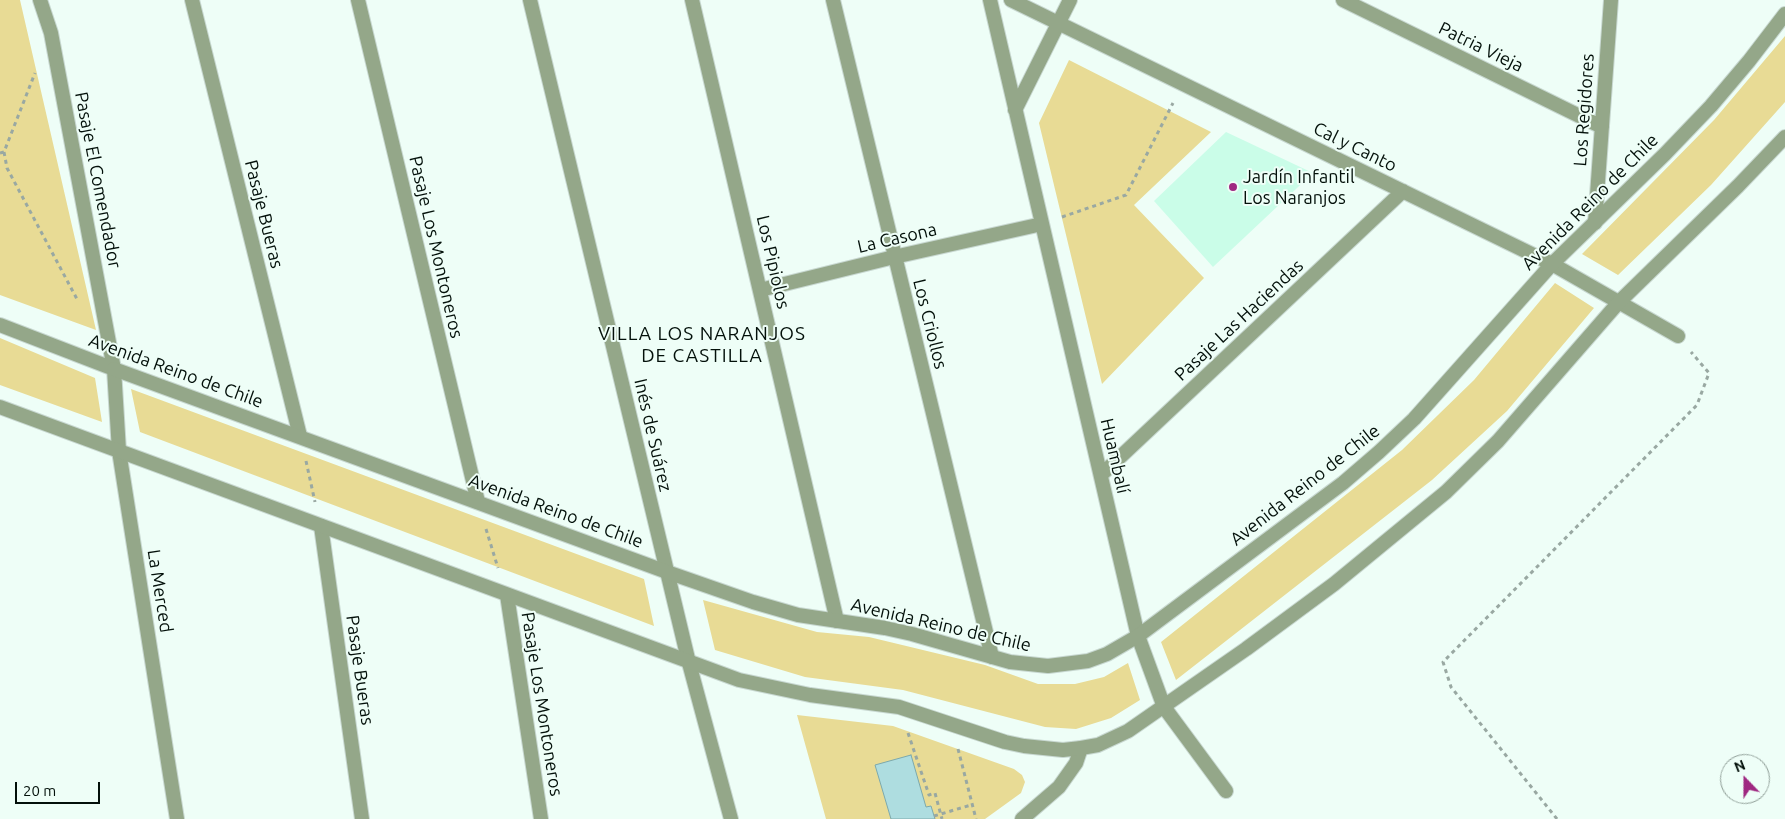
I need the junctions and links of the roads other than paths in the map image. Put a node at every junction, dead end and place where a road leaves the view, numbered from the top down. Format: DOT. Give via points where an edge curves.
graph roads {
  1 [pos="40,0"];
  2 [pos="192,0"];
  3 [pos="358,0"];
  4 [pos="530,0"];
  5 [pos="692,0"];
  6 [pos="833,0"];
  7 [pos="990,0"];
  8 [pos="1011,0"];
  9 [pos="1070,0"];
  10 [pos="1343,0"];
  11 [pos="1611,0"];
  12 [pos="1785,14"];
  13 [pos="1059,23"];
  14 [pos="1015,110"];
  15 [pos="1602,127"];
  16 [pos="1785,137"];
  17 [pos="1403,191"];
  18 [pos="1595,223"];
  19 [pos="1042,224"];
  20 [pos="894,257"];
  21 [pos="1552,264"];
  22 [pos="760,290"];
  23 [pos="1619,302"];
  24 [pos="0,326"];
  25 [pos="1678,336"];
  26 [pos="114,369"];
  27 [pos="0,407"];
  28 [pos="300,436"];
  29 [pos="119,451"];
  30 [pos="1101,475"];
  31 [pos="478,502"];
  32 [pos="321,526"];
  33 [pos="667,572"];
  34 [pos="507,595"];
  35 [pos="837,621"];
  36 [pos="1138,636"];
  37 [pos="992,656"];
  38 [pos="689,662"];
  39 [pos="1164,707"];
  40 [pos="1081,748"];
  41 [pos="1226,790"];
  42 [pos="177,819"];
  43 [pos="362,819"];
  44 [pos="541,819"];
  45 [pos="731,819"];
  46 [pos="1022,819"];
  1 -- 26 [label="street, Pasaje El Comendador" via="51,33"];
  2 -- 28 [label="street, Pasaje Bueras"];
  3 -- 31 [label="street, Pasaje Los Montoneros"];
  4 -- 33 [label="street, Inés de Suárez"];
  5 -- 22 [label="street, Los Pipiolos"];
  6 -- 20 [label="street, Los Criollos"];
  7 -- 14 [label="street, Huambalí"];
  8 -- 13 [label="street, Cal y Canto"];
  9 -- 13 [label="street"];
  10 -- 15 [label="street, Patria Vieja"];
  11 -- 15 [label="street, Los Regidores"];
  12 -- 18 [label="street, Avenida Reino de Chile" via="1711,106"];
  13 -- 14 [label="street"];
  13 -- 17 [label="street, Cal y Canto"];
  14 -- 19 [label="street, Huambalí"];
  15 -- 18 [label="street, Los Regidores"];
  16 -- 23 [label="street"];
  17 -- 21 [label="street, Cal y Canto"];
  17 -- 30 [label="street, Pasaje Las Haciendas"];
  18 -- 21 [label="street, Avenida Reino de Chile"];
  19 -- 20 [label="street, La Casona"];
  19 -- 30 [label="street, Huambalí"];
  20 -- 22 [label="street, La Casona"];
  20 -- 37 [label="street, Los Criollos"];
  21 -- 23 [label="street, Cal y Canto"];
  21 -- 36 [label="street, Avenida Reino de Chile" via="1414,419 1379,452 1343,483"];
  22 -- 35 [label="street, Los Pipiolos"];
  23 -- 25 [label="street, Cal y Canto"];
  23 -- 39 [label="street" via="1498,441 1446,492 1334,584"];
  24 -- 26 [label="street, Avenida Reino de Chile"];
  26 -- 28 [label="street, Avenida Reino de Chile"];
  26 -- 29 [label="street, La Merced"];
  27 -- 29 [label="street"];
  28 -- 31 [label="street, Avenida Reino de Chile"];
  29 -- 32 [label="street"];
  29 -- 42 [label="street, La Merced"];
  30 -- 36 [label="street, Huambalí"];
  31 -- 33 [label="street, Avenida Reino de Chile"];
  32 -- 34 [label="street"];
  32 -- 43 [label="street, Pasaje Bueras"];
  33 -- 35 [label="street, Avenida Reino de Chile" via="798,615"];
  33 -- 38 [label="street, Inés de Suárez"];
  34 -- 38 [label="street"];
  34 -- 44 [label="street, Pasaje Los Montoneros"];
  35 -- 37 [label="street, Avenida Reino de Chile" via="912,634"];
  36 -- 37 [label="street, Avenida Reino de Chile" via="1107,654 1068,664 1029,665"];
  36 -- 39 [label="street, Huambalí"];
  38 -- 40 [label="street" via="739,680 783,690 900,706 1004,742 1063,750"];
  38 -- 45 [label="street, Inés de Suárez"];
  39 -- 40 [label="street" via="1114,739"];
  39 -- 41 [label="street, Huambalí"];
  40 -- 46 [label="street" via="1076,763 1059,787"];
}
